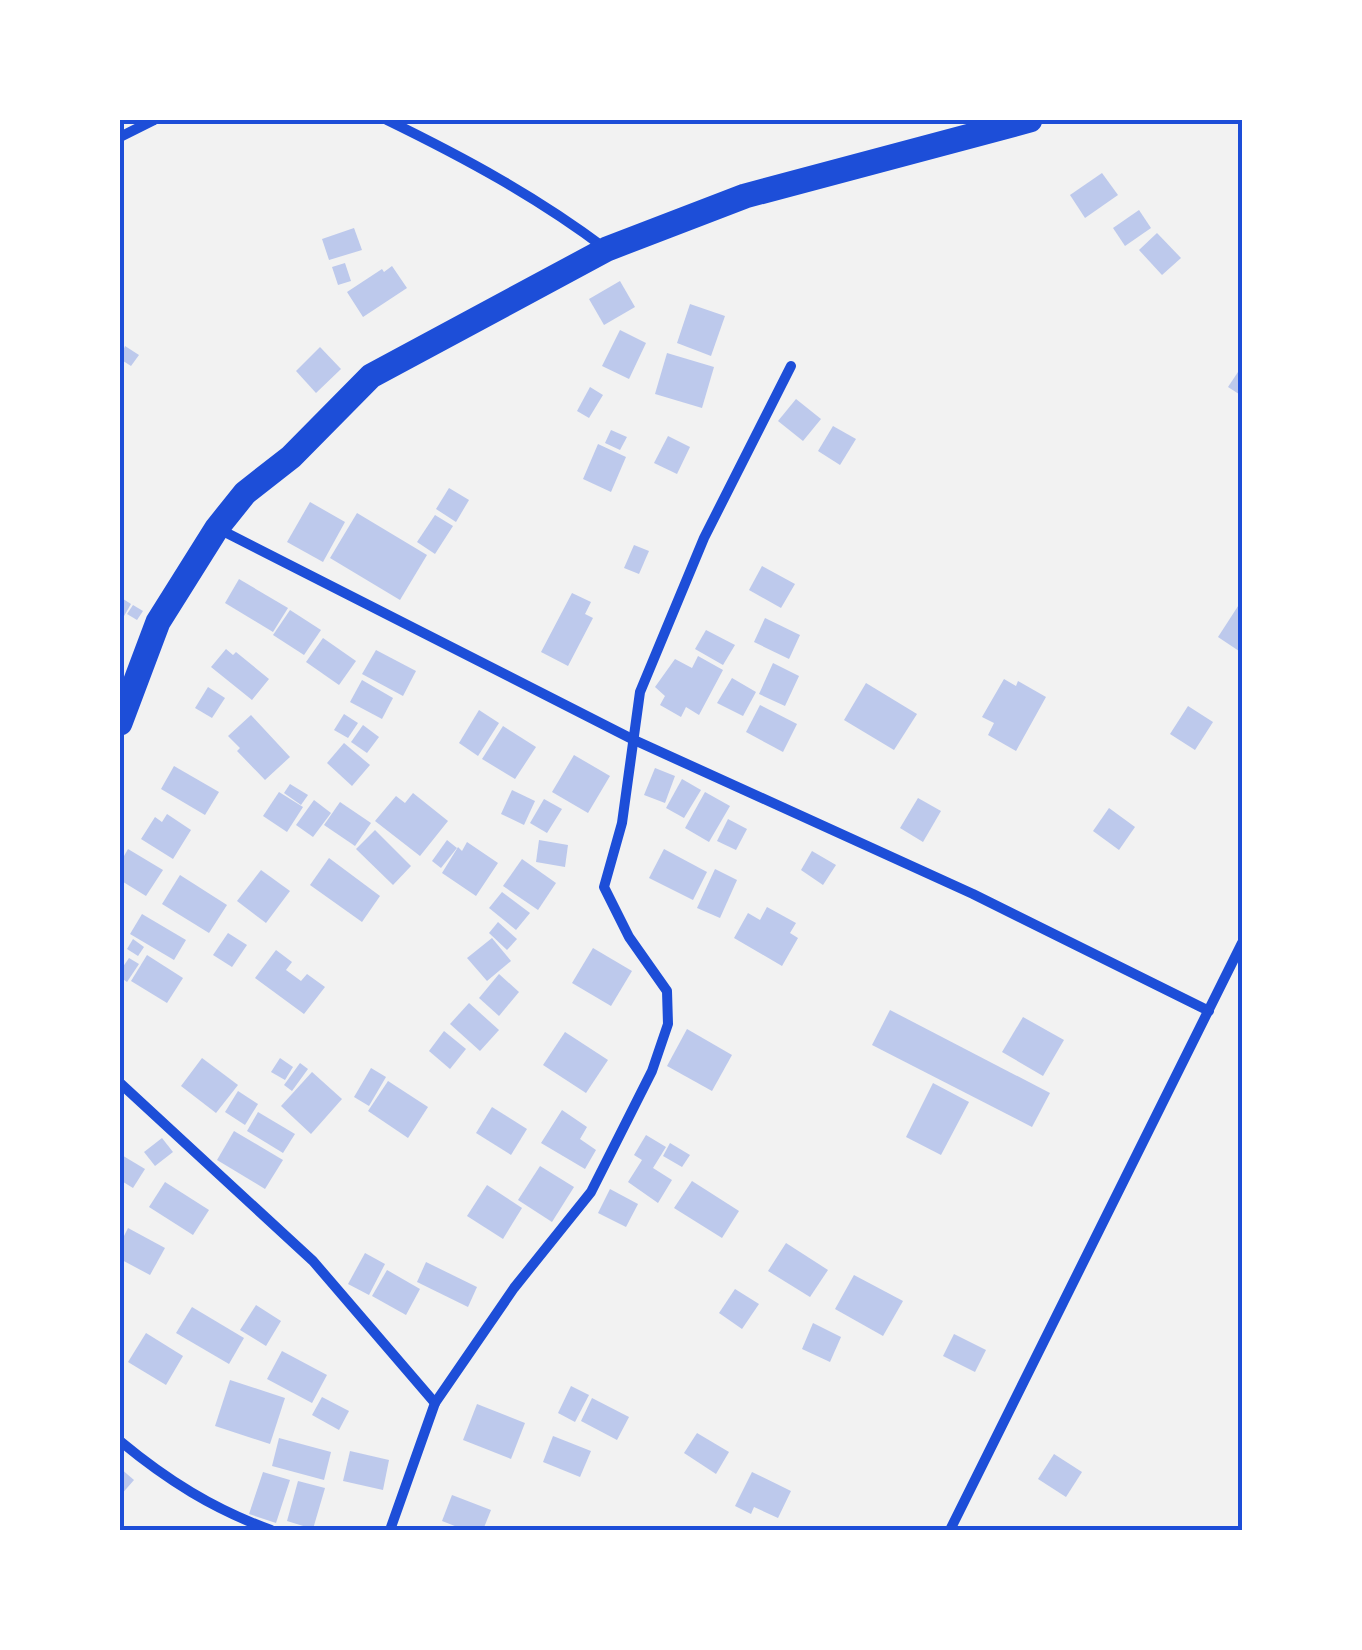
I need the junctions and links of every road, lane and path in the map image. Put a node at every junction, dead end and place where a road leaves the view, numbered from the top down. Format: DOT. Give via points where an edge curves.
graph roads {
  1 [pos="154,120"];
  2 [pos="387,120"];
  3 [pos="1030,120"];
  4 [pos="120,138"];
  5 [pos="607,250"];
  6 [pos="791,366"];
  7 [pos="217,528"];
  8 [pos="126,691"];
  9 [pos="120,723"];
  10 [pos="632,739"];
  11 [pos="1242,943"];
  12 [pos="1209,1010"];
  13 [pos="120,1082"];
  14 [pos="435,1403"];
  15 [pos="120,1440"];
  16 [pos="271,1530"];
  17 [pos="390,1530"];
  18 [pos="950,1530"];
  1 -- 4 [label="street"];
  2 -- 5 [label="street" via="488,170"];
  3 -- 5 [label="main road" via="745,196"];
  5 -- 7 [label="main road" via="371,376"];
  6 -- 10 [label="street" via="704,538 640,692"];
  7 -- 8 [label="main road" via="158,622"];
  7 -- 10 [label="street"];
  8 -- 9 [label="main road"];
  10 -- 12 [label="street" via="974,894"];
  10 -- 14 [label="street" via="622,823 604,887 667,991 668,1024 652,1071 591,1192"];
  11 -- 12 [label="street"];
  12 -- 18 [label="street"];
  13 -- 14 [label="street" via="313,1261"];
  14 -- 17 [label="street"];
  15 -- 16 [label="street" via="198,1499"];
}
